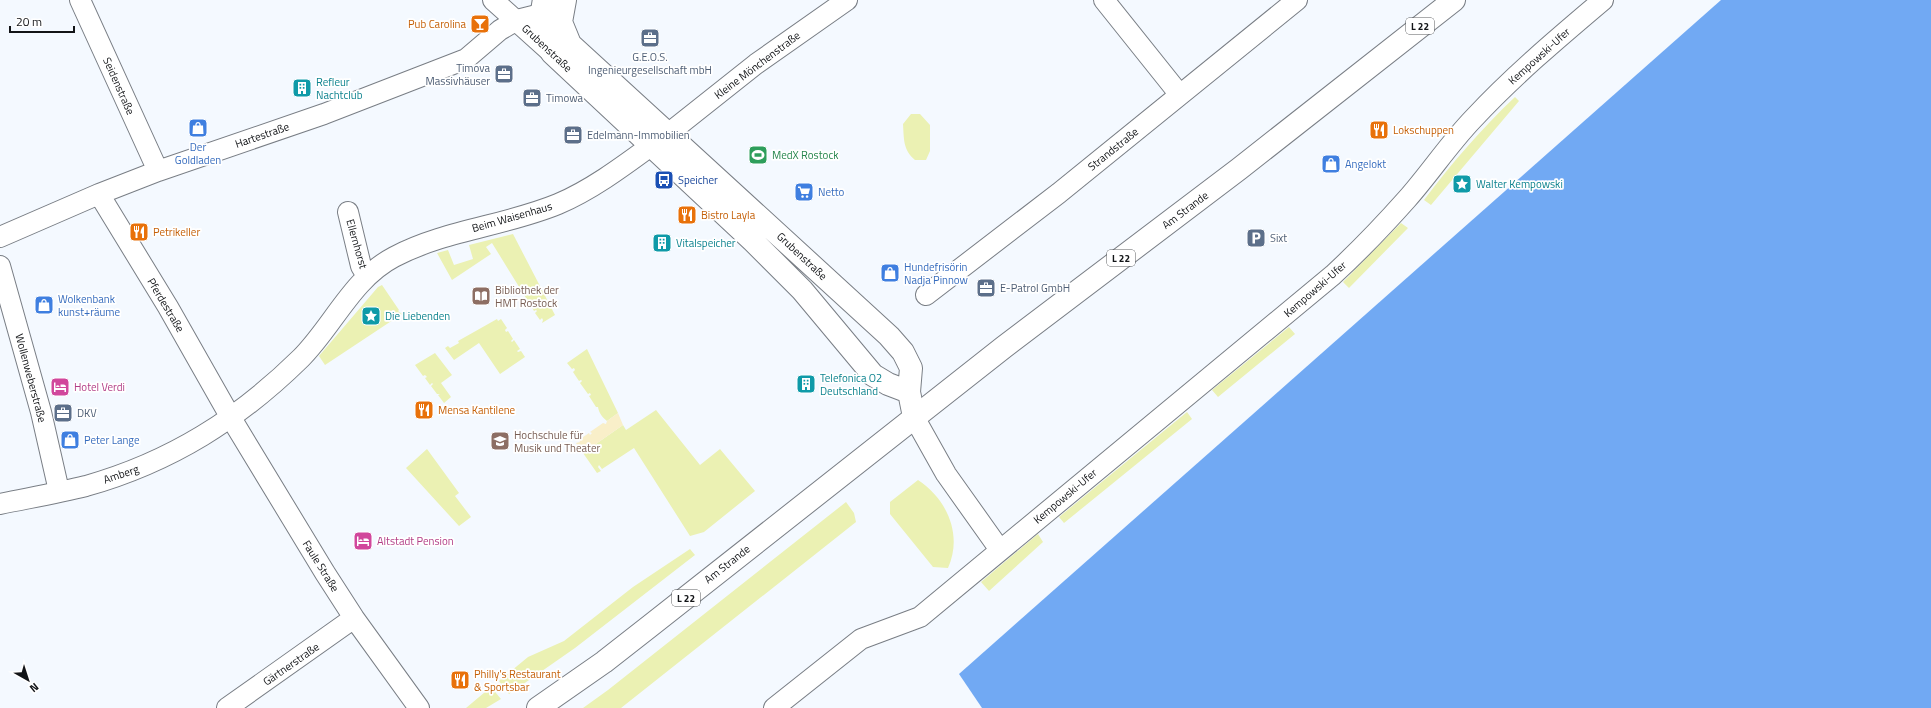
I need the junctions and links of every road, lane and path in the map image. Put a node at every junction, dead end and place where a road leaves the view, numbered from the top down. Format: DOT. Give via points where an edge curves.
graph roads {
  1 [pos="80,0"];
  2 [pos="493,0"];
  3 [pos="561,0"];
  4 [pos="565,0"];
  5 [pos="847,0"];
  6 [pos="1104,0"];
  7 [pos="1296,0"];
  8 [pos="1454,0"];
  9 [pos="1603,0"];
  10 [pos="537,4"];
  11 [pos="517,20"];
  12 [pos="561,48"];
  13 [pos="1180,96"];
  14 [pos="666,134"];
  15 [pos="158,171"];
  16 [pos="99,194"];
  17 [pos="348,212"];
  18 [pos="0,237"];
  19 [pos="0,266"];
  20 [pos="367,276"];
  21 [pos="926,295"];
  22 [pos="909,392"];
  23 [pos="914,417"];
  24 [pos="231,418"];
  25 [pos="59,491"];
  26 [pos="0,504"];
  27 [pos="1000,550"];
  28 [pos="354,618"];
  29 [pos="227,708"];
  30 [pos="419,708"];
  31 [pos="538,708"];
  32 [pos="774,708"];
  1 -- 15 [label="street, Seidenstraße"];
  2 -- 11 [label="street, Grubenstraße"];
  3 -- 10 [label="street, Hartestraße" via="554,7"];
  4 -- 12 [label="main road" via="561,22"];
  5 -- 14 [label="street, Kleine Mönchenstraße" via="746,72"];
  6 -- 13 [label="street"];
  7 -- 13 [label="street, Strandstraße"];
  8 -- 23 [label="main road, Am Strande / L 22" via="1239,169"];
  9 -- 27 [label="street, Kempowski-Ufer" via="1555,40 1492,99 1408,198 1333,275"];
  10 -- 11 [label="street, Hartestraße"];
  10 -- 12 [label="main road" via="544,34"];
  11 -- 12 [label="street, Grubenstraße"];
  11 -- 15 [label="street, Hartestraße" via="500,30 466,59 324,114"];
  12 -- 14 [label="main road, Grubenstraße"];
  13 -- 21 [label="street, Strandstraße"];
  14 -- 20 [label="street, Beim Waisenhaus" via="612,173 557,204 427,242 392,257"];
  14 -- 22 [label="main road, Grubenstraße" via="753,241 796,285 873,374 888,384"];
  14 -- 22 [label="main road, Grubenstraße" via="889,336 903,352 911,368"];
  15 -- 16 [label="street, Hartestraße"];
  16 -- 18 [label="street, Hartestraße"];
  16 -- 24 [label="street, Pferdestraße" via="168,307"];
  17 -- 20 [label="street, Ellernhorst"];
  19 -- 25 [label="street, Wollenweberstraße" via="41,412"];
  20 -- 24 [label="street, Beim Waisenhaus" via="302,356"];
  22 -- 23 [label="main road, Grubenstraße"];
  23 -- 27 [label="street" via="946,474"];
  23 -- 31 [label="main road, Am Strande / L 22" via="633,640"];
  24 -- 25 [label="street, Amberg" via="193,442 141,467 84,486"];
  24 -- 28 [label="street, Faule Straße"];
  25 -- 26 [label="street, Amberg"];
  27 -- 32 [label="street" via="920,617 861,639"];
  28 -- 29 [label="street, Gärtnerstraße"];
  28 -- 30 [label="street, Faule Straße"];
}
